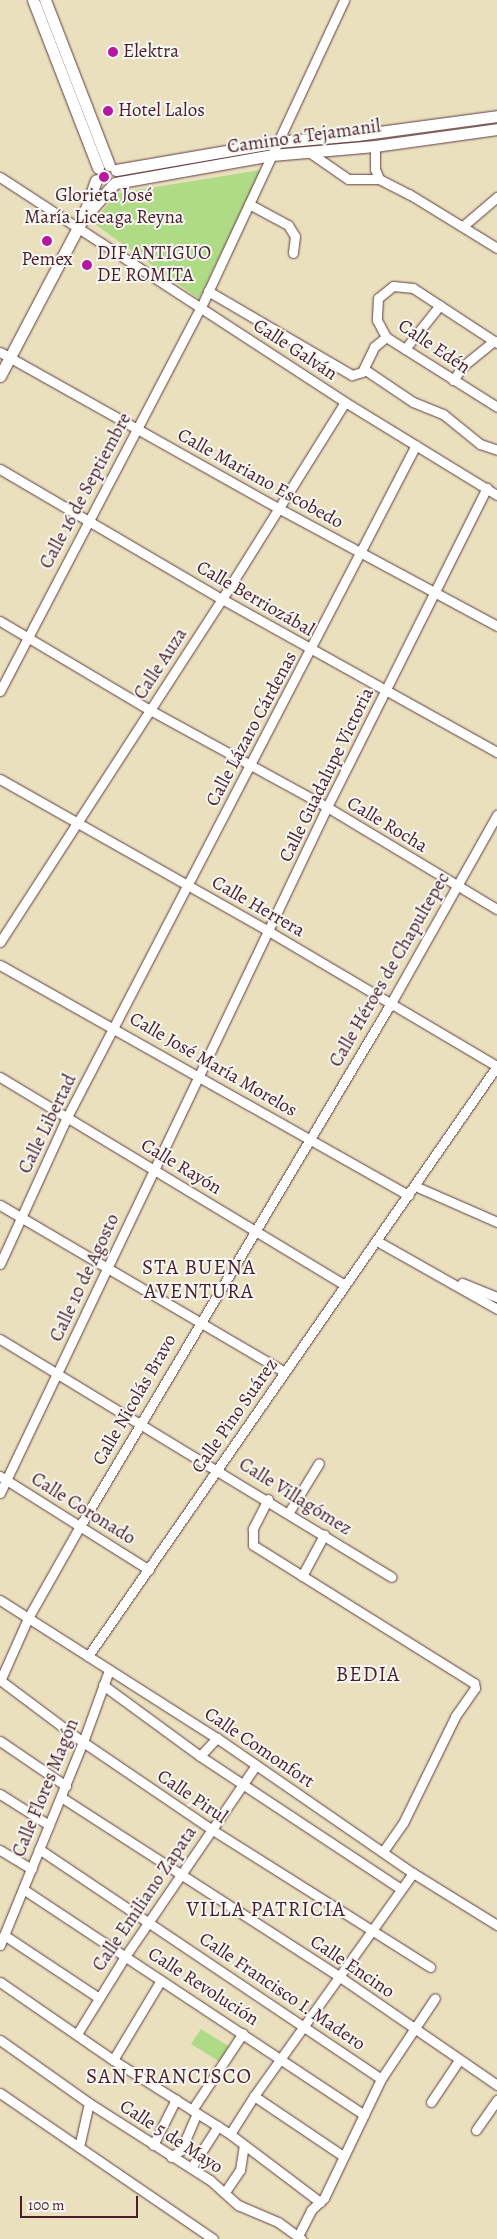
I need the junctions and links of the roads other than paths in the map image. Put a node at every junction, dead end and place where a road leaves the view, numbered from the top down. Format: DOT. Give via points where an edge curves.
graph roads {
  1 [pos="33,0"];
  2 [pos="45,0"];
  3 [pos="344,0"];
  4 [pos="497,116"];
  5 [pos="497,129"];
  6 [pos="278,142"];
  7 [pos="375,146"];
  8 [pos="309,152"];
  9 [pos="272,155"];
  10 [pos="113,167"];
  11 [pos="97,174"];
  12 [pos="0,176"];
  13 [pos="379,179"];
  14 [pos="114,184"];
  15 [pos="497,197"];
  16 [pos="249,204"];
  17 [pos="80,224"];
  18 [pos="463,226"];
  19 [pos="497,248"];
  20 [pos="293,252"];
  21 [pos="208,291"];
  22 [pos="440,305"];
  23 [pos="201,307"];
  24 [pos="386,337"];
  25 [pos="496,342"];
  26 [pos="405,349"];
  27 [pos="5,355"];
  28 [pos="364,369"];
  29 [pos="0,376"];
  30 [pos="453,380"];
  31 [pos="345,402"];
  32 [pos="497,407"];
  33 [pos="137,429"];
  34 [pos="416,445"];
  35 [pos="497,450"];
  36 [pos="0,469"];
  37 [pos="487,488"];
  38 [pos="497,495"];
  39 [pos="278,508"];
  40 [pos="89,520"];
  41 [pos="361,552"];
  42 [pos="436,591"];
  43 [pos="222,600"];
  44 [pos="0,621"];
  45 [pos="497,626"];
  46 [pos="28,638"];
  47 [pos="312,650"];
  48 [pos="388,690"];
  49 [pos="0,691"];
  50 [pos="150,710"];
  51 [pos="497,752"];
  52 [pos="250,765"];
  53 [pos="0,779"];
  54 [pos="327,807"];
  55 [pos="497,815"];
  56 [pos="77,825"];
  57 [pos="189,886"];
  58 [pos="457,886"];
  59 [pos="497,909"];
  60 [pos="270,932"];
  61 [pos="0,942"];
  62 [pos="0,965"];
  63 [pos="391,1003"];
  64 [pos="114,1027"];
  65 [pos="497,1066"];
  66 [pos="0,1077"];
  67 [pos="494,1077"];
  68 [pos="200,1078"];
  69 [pos="67,1117"];
  70 [pos="310,1140"];
  71 [pos="154,1170"];
  72 [pos="415,1186"];
  73 [pos="409,1195"];
  74 [pos="0,1205"];
  75 [pos="21,1218"];
  76 [pos="497,1222"];
  77 [pos="255,1230"];
  78 [pos="377,1241"];
  79 [pos="0,1264"];
  80 [pos="107,1268"];
  81 [pos="435,1272"];
  82 [pos="346,1285"];
  83 [pos="497,1297"];
  84 [pos="497,1309"];
  85 [pos="199,1323"];
  86 [pos="0,1339"];
  87 [pos="285,1372"];
  88 [pos="58,1373"];
  89 [pos="141,1422"];
  90 [pos="319,1463"];
  91 [pos="218,1469"];
  92 [pos="3,1478"];
  93 [pos="0,1493"];
  94 [pos="268,1499"];
  95 [pos="289,1512"];
  96 [pos="80,1526"];
  97 [pos="324,1535"];
  98 [pos="149,1570"];
  99 [pos="302,1576"];
  100 [pos="391,1577"];
  101 [pos="0,1600"];
  102 [pos="28,1618"];
  103 [pos="88,1656"];
  104 [pos="109,1670"];
  105 [pos="0,1681"];
  106 [pos="103,1685"];
  107 [pos="217,1738"];
  108 [pos="0,1741"];
  109 [pos="83,1742"];
  110 [pos="200,1756"];
  111 [pos="256,1765"];
  112 [pos="243,1783"];
  113 [pos="66,1786"];
  114 [pos="0,1794"];
  115 [pos="61,1797"];
  116 [pos="49,1825"];
  117 [pos="211,1830"];
  118 [pos="39,1849"];
  119 [pos="0,1850"];
  120 [pos="383,1852"];
  121 [pos="32,1869"];
  122 [pos="413,1873"];
  123 [pos="181,1874"];
  124 [pos="23,1889"];
  125 [pos="402,1889"];
  126 [pos="149,1924"];
  127 [pos="497,1925"];
  128 [pos="372,1931"];
  129 [pos="4,1935"];
  130 [pos="0,1945"];
  131 [pos="126,1955"];
  132 [pos="430,1967"];
  133 [pos="340,1977"];
  134 [pos="161,1980"];
  135 [pos="0,1982"];
  136 [pos="100,1998"];
  137 [pos="435,1998"];
  138 [pos="305,2025"];
  139 [pos="414,2028"];
  140 [pos="243,2033"];
  141 [pos="77,2034"];
  142 [pos="0,2040"];
  143 [pos="281,2059"];
  144 [pos="113,2060"];
  145 [pos="459,2060"];
  146 [pos="381,2079"];
  147 [pos="497,2085"];
  148 [pos="0,2093"];
  149 [pos="254,2096"];
  150 [pos="176,2099"];
  151 [pos="497,2100"];
  152 [pos="431,2102"];
  153 [pos="89,2103"];
  154 [pos="194,2112"];
  155 [pos="364,2115"];
  156 [pos="218,2126"];
  157 [pos="476,2130"];
  158 [pos="230,2134"];
  159 [pos="153,2145"];
  160 [pos="244,2145"];
  161 [pos="79,2147"];
  162 [pos="343,2156"];
  163 [pos="171,2157"];
  164 [pos="191,2168"];
  165 [pos="225,2192"];
  166 [pos="320,2202"];
  167 [pos="300,2238"];
  168 [pos="212,2239"];
  1 -- 11 [label="main road"];
  2 -- 10 [label="main road"];
  3 -- 6 [label="street, Calle 16 de Septiembre"];
  4 -- 6 [label="main road, Camino a Tejamanil"];
  5 -- 7 [label="main road, Camino a Tejamanil"];
  6 -- 9 [label="street, Calle 16 de Septiembre"];
  6 -- 10 [label="main road, Camino a Tejamanil"];
  7 -- 8 [label="main road, Camino a Tejamanil"];
  7 -- 13 [label="street" via="375,169"];
  8 -- 9 [label="main road, Camino a Tejamanil"];
  8 -- 13 [label="street" via="348,179"];
  9 -- 14 [label="main road, Camino a Tejamanil"];
  9 -- 16 [label="street, Calle 16 de Septiembre"];
  10 -- 11 [label="main road, Camino a Tejamanil"];
  10 -- 14 [label="main road"];
  11 -- 14 [label="main road" via="101,186"];
  11 -- 17 [label="main road"];
  12 -- 17 [label="street, Calle Galván"];
  13 -- 18 [label="street"];
  14 -- 17 [label="main road"];
  15 -- 18 [label="street"];
  16 -- 20 [label="street" via="288,225 294,236"];
  16 -- 21 [label="street, Calle 16 de Septiembre"];
  17 -- 23 [label="street, Calle Galván"];
  17 -- 27 [label="main road"];
  18 -- 19 [label="street"];
  21 -- 23 [label="street, Calle 16 de Septiembre"];
  21 -- 28 [label="street" via="347,374 357,375"];
  22 -- 24 [label="street, Calle Edén" via="402,285 385,290 378,298 377,320"];
  22 -- 25 [label="street"];
  22 -- 26 [label="street"];
  23 -- 31 [label="street, Calle Galván"];
  23 -- 33 [label="street, Calle 16 de Septiembre"];
  24 -- 26 [label="street, Calle Edén"];
  24 -- 28 [label="street" via="374,347"];
  25 -- 30 [label="street" via="463,366"];
  26 -- 30 [label="street, Calle Edén"];
  27 -- 29 [label="main road"];
  27 -- 33 [label="street, Calle Mariano Escobedo"];
  28 -- 35 [label="street" via="413,402 444,414 480,444"];
  30 -- 32 [label="street, Calle Edén"];
  31 -- 34 [label="street, Calle Galván"];
  31 -- 39 [label="street, Calle Auza"];
  33 -- 39 [label="street, Calle Mariano Escobedo"];
  33 -- 40 [label="street, Calle 16 de Septiembre"];
  34 -- 37 [label="street, Calle Galván"];
  34 -- 41 [label="street, Calle Lázaro Cárdenas"];
  36 -- 40 [label="street, Calle Berriozábal"];
  37 -- 38 [label="street, Calle Galván"];
  37 -- 42 [label="street, Calle Guadalupe Victoria"];
  39 -- 41 [label="street, Calle Mariano Escobedo"];
  39 -- 43 [label="street, Calle Auza"];
  40 -- 43 [label="street, Calle Berriozábal"];
  40 -- 46 [label="street, Calle 16 de Septiembre"];
  41 -- 42 [label="street, Calle Mariano Escobedo"];
  41 -- 47 [label="street, Calle Lázaro Cárdenas"];
  42 -- 45 [label="street, Calle Mariano Escobedo"];
  42 -- 48 [label="street, Calle Guadalupe Victoria"];
  43 -- 47 [label="street, Calle Berriozábal"];
  43 -- 50 [label="street, Calle Auza"];
  44 -- 46 [label="street, Calle Rocha"];
  46 -- 49 [label="street, Calle 16 de Septiembre"];
  46 -- 50 [label="street, Calle Rocha"];
  47 -- 48 [label="street, Calle Berriozábal"];
  47 -- 52 [label="street, Calle Lázaro Cárdenas"];
  48 -- 51 [label="street, Calle Berriozábal"];
  48 -- 54 [label="street, Calle Guadalupe Victoria"];
  50 -- 52 [label="street, Calle Rocha"];
  50 -- 56 [label="street, Calle Auza"];
  52 -- 54 [label="street, Calle Rocha"];
  52 -- 57 [label="street, Calle Lázaro Cárdenas"];
  53 -- 56 [label="street, Calle Herrera"];
  54 -- 58 [label="street, Calle Rocha"];
  54 -- 60 [label="street, Calle Guadalupe Victoria"];
  55 -- 58 [label="street, Calle Héroes de Chapultepec"];
  56 -- 57 [label="street, Calle Herrera"];
  56 -- 61 [label="street, Calle Auza"];
  57 -- 60 [label="street, Calle Herrera"];
  57 -- 64 [label="street, Calle Lázaro Cárdenas"];
  58 -- 59 [label="street, Calle Rocha"];
  58 -- 63 [label="street, Calle Héroes de Chapultepec"];
  60 -- 63 [label="street, Calle Herrera"];
  60 -- 68 [label="street, Calle Guadalupe Victoria"];
  62 -- 64 [label="street, Calle José María Morelos"];
  63 -- 65 [label="street, Calle Herrera"];
  63 -- 70 [label="street, Calle Héroes de Chapultepec"];
  64 -- 68 [label="street, Calle José María Morelos"];
  64 -- 69 [label="street, Calle Libertad"];
  65 -- 67 [label="street, Calle Pino Suárez"];
  66 -- 69 [label="street, Calle Rayón"];
  67 -- 72 [label="street, Calle Pino Suárez"];
  68 -- 70 [label="street, Calle José María Morelos"];
  68 -- 71 [label="street, Calle 10 de Agosto"];
  69 -- 71 [label="street, Calle Rayón"];
  69 -- 75 [label="street, Calle Libertad"];
  70 -- 73 [label="street, Calle José María Morelos"];
  70 -- 77 [label="street, Calle Nicolás Bravo"];
  71 -- 77 [label="street, Calle Rayón"];
  71 -- 80 [label="street, Calle 10 de Agosto"];
  72 -- 73 [label="street, Calle Pino Suárez"];
  72 -- 76 [label="street"];
  73 -- 78 [label="street, Calle Pino Suárez"];
  74 -- 75 [label="street"];
  75 -- 79 [label="street, Calle Libertad"];
  75 -- 80 [label="street"];
  77 -- 82 [label="street, Calle Rayón"];
  77 -- 85 [label="street, Calle Nicolás Bravo"];
  78 -- 81 [label="street"];
  78 -- 82 [label="street, Calle Pino Suárez"];
  80 -- 85 [label="street"];
  80 -- 88 [label="street, Calle 10 de Agosto"];
  81 -- 83 [label="street"];
  81 -- 84 [label="street"];
  82 -- 87 [label="street, Calle Pino Suárez"];
  85 -- 87 [label="street"];
  85 -- 89 [label="street, Calle Nicolás Bravo"];
  86 -- 88 [label="street, Calle Villagómez"];
  87 -- 91 [label="street, Calle Pino Suárez"];
  88 -- 89 [label="street, Calle Villagómez"];
  88 -- 92 [label="street, Calle 10 de Agosto"];
  89 -- 91 [label="street, Calle Villagómez"];
  89 -- 96 [label="street, Calle Nicolás Bravo"];
  90 -- 95 [label="street"];
  91 -- 94 [label="street, Calle Villagómez"];
  91 -- 98 [label="street, Calle Pino Suárez"];
  92 -- 93 [label="street, Calle 10 de Agosto"];
  92 -- 96 [label="street, Calle Coronado"];
  94 -- 95 [label="street, Calle Villagómez"];
  94 -- 99 [label="street" via="253,1529 253,1545"];
  95 -- 97 [label="street, Calle Villagómez"];
  96 -- 98 [label="street, Calle Coronado"];
  96 -- 102 [label="street, Calle Nicolás Bravo"];
  97 -- 99 [label="street"];
  97 -- 100 [label="street, Calle Villagómez"];
  98 -- 103 [label="street, Calle Pino Suárez"];
  99 -- 120 [label="street" via="474,1682 472,1694 455,1717 403,1823"];
  101 -- 102 [label="street, Calle Comonfort"];
  102 -- 103 [label="street, Calle Comonfort"];
  102 -- 105 [label="street, Calle Nicolás Bravo"];
  103 -- 104 [label="street, Calle Comonfort"];
  104 -- 106 [label="street, Calle Flores Magón"];
  104 -- 107 [label="street, Calle Comonfort"];
  105 -- 109 [label="street, Calle Pirul"];
  106 -- 109 [label="street, Calle Flores Magón"];
  106 -- 110 [label="street"];
  107 -- 110 [label="street"];
  107 -- 111 [label="street, Calle Comonfort"];
  108 -- 113 [label="street"];
  109 -- 113 [label="street, Calle Flores Magón"];
  109 -- 117 [label="street, Calle Pirul"];
  110 -- 112 [label="street"];
  111 -- 112 [label="street, Calle Emiliano Zapata"];
  111 -- 120 [label="street, Calle Comonfort"];
  112 -- 117 [label="street, Calle Emiliano Zapata"];
  112 -- 125 [label="street"];
  113 -- 115 [label="street, Calle Flores Magón"];
  114 -- 116 [label="street"];
  115 -- 116 [label="street, Calle Flores Magón"];
  115 -- 123 [label="street, Calle Encino"];
  116 -- 118 [label="street, Calle Flores Magón"];
  117 -- 123 [label="street, Calle Emiliano Zapata"];
  117 -- 128 [label="street, Calle Pirul"];
  118 -- 121 [label="street, Calle Flores Magón"];
  118 -- 126 [label="street, Calle Francisco I. Madero"];
  119 -- 121 [label="street"];
  120 -- 122 [label="street, Calle Comonfort"];
  121 -- 124 [label="street, Calle Flores Magón"];
  122 -- 125 [label="street"];
  122 -- 127 [label="street, Calle Comonfort"];
  123 -- 126 [label="street, Calle Emiliano Zapata"];
  123 -- 133 [label="street, Calle Encino"];
  124 -- 129 [label="street, Calle Flores Magón"];
  124 -- 131 [label="street, Calle Revolución"];
  125 -- 128 [label="street"];
  126 -- 131 [label="street, Calle Emiliano Zapata"];
  126 -- 138 [label="street, Calle Francisco I. Madero"];
  128 -- 132 [label="street, Calle Pirul"];
  128 -- 133 [label="street"];
  129 -- 130 [label="street, Calle Flores Magón"];
  129 -- 136 [label="street"];
  131 -- 134 [label="street, Calle Revolución"];
  131 -- 136 [label="street, Calle Emiliano Zapata"];
  133 -- 138 [label="street"];
  133 -- 139 [label="street, Calle Encino"];
  134 -- 140 [label="street, Calle Revolución"];
  134 -- 144 [label="street"];
  135 -- 141 [label="street"];
  136 -- 141 [label="street, Calle Emiliano Zapata"];
  137 -- 139 [label="street"];
  138 -- 143 [label="street"];
  138 -- 146 [label="street, Calle Francisco I. Madero"];
  139 -- 145 [label="street, Calle Encino"];
  139 -- 146 [label="street"];
  140 -- 143 [label="street, Calle Revolución"];
  140 -- 154 [label="street"];
  141 -- 144 [label="street"];
  142 -- 153 [label="street, Calle 5 de Mayo"];
  143 -- 149 [label="street"];
  143 -- 155 [label="street, Calle Revolución"];
  144 -- 150 [label="street"];
  145 -- 147 [label="street, Calle Encino"];
  145 -- 152 [label="street"];
  146 -- 155 [label="street"];
  148 -- 161 [label="street"];
  149 -- 158 [label="street"];
  149 -- 162 [label="street"];
  150 -- 154 [label="street"];
  150 -- 159 [label="street"];
  151 -- 157 [label="street"];
  153 -- 159 [label="street, Calle 5 de Mayo"];
  153 -- 161 [label="street"];
  154 -- 156 [label="street"];
  154 -- 163 [label="street" via="181,2150"];
  155 -- 162 [label="street"];
  156 -- 158 [label="street"];
  156 -- 164 [label="street"];
  158 -- 160 [label="street"];
  159 -- 163 [label="street, Calle 5 de Mayo"];
  160 -- 165 [label="street" via="240,2170"];
  160 -- 166 [label="street"];
  161 -- 168 [label="street"];
  162 -- 166 [label="street"];
  163 -- 164 [label="street, Calle 5 de Mayo"];
  164 -- 165 [label="street, Calle 5 de Mayo"];
  165 -- 167 [label="street, Calle 5 de Mayo" via="242,2207 270,2218"];
  166 -- 167 [label="street" via="311,2210"];
}
